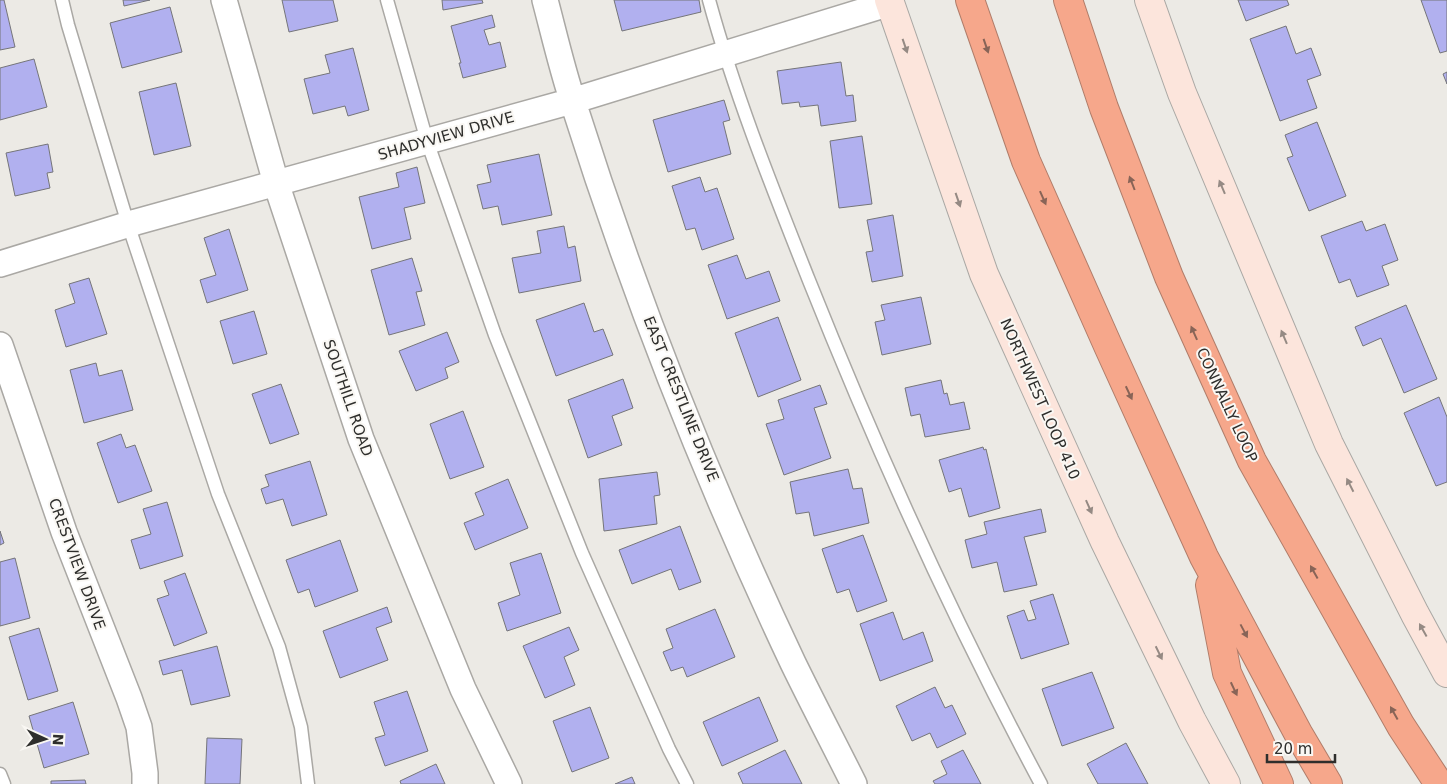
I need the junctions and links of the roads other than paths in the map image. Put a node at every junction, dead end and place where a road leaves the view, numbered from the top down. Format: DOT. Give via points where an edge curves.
graph roads {
  1 [pos="62,0"];
  2 [pos="224,0"];
  3 [pos="387,0"];
  4 [pos="544,0"];
  5 [pos="709,0"];
  6 [pos="970,0"];
  7 [pos="1068,0"];
  8 [pos="1148,0"];
  9 [pos="889,2"];
  10 [pos="724,54"];
  11 [pos="572,101"];
  12 [pos="427,141"];
  13 [pos="276,183"];
  14 [pos="128,224"];
  15 [pos="0,264"];
  16 [pos="0,345"];
  17 [pos="1204,557"];
  18 [pos="1447,673"];
  19 [pos="0,774"];
  20 [pos="4,784"];
  21 [pos="145,784"];
  22 [pos="308,784"];
  23 [pos="509,784"];
  24 [pos="687,784"];
  25 [pos="854,784"];
  26 [pos="1041,784"];
  27 [pos="1226,784"];
  28 [pos="1279,784"];
  29 [pos="1328,784"];
  30 [pos="1438,784"];
  1 -- 14 [label="lane"];
  2 -- 13 [label="street, SOUTHILL ROAD"];
  3 -- 12 [label="lane"];
  4 -- 11 [label="street, EAST CRESTLINE DRIVE"];
  5 -- 10 [label="lane"];
  6 -- 17 [label="highway, one-way" via="1026,161"];
  30 -- 7 [label="highway, CONNALLY LOOP, one-way" via="1401,726 1252,461 1169,277 1104,108"];
  18 -- 8 [label="main road, one-way" via="1329,444 1182,93"];
  9 -- 10 [label="street, SHADYVIEW DRIVE"];
  9 -- 27 [label="main road, NORTHWEST LOOP 410, one-way" via="984,274 1105,542"];
  10 -- 11 [label="street, SHADYVIEW DRIVE"];
  10 -- 26 [label="lane" via="768,177 868,425 932,569 994,697"];
  11 -- 12 [label="street, SHADYVIEW DRIVE"];
  11 -- 25 [label="street, EAST CRESTLINE DRIVE" via="657,343 730,522"];
  12 -- 13 [label="street, SHADYVIEW DRIVE"];
  12 -- 24 [label="lane" via="495,335 582,553"];
  13 -- 14 [label="street, SHADYVIEW DRIVE"];
  13 -- 23 [label="street, SOUTHILL ROAD" via="361,440 463,689"];
  14 -- 15 [label="street, SHADYVIEW DRIVE"];
  14 -- 22 [label="lane" via="218,494 279,647 301,727"];
  16 -- 21 [label="street, CRESTVIEW DRIVE" via="64,532 129,698 138,727"];
  17 -- 28 [label="highway, one-way" via="1227,673"];
  17 -- 29 [label="highway, one-way"];
  19 -- 20 [label="lane"];
}
